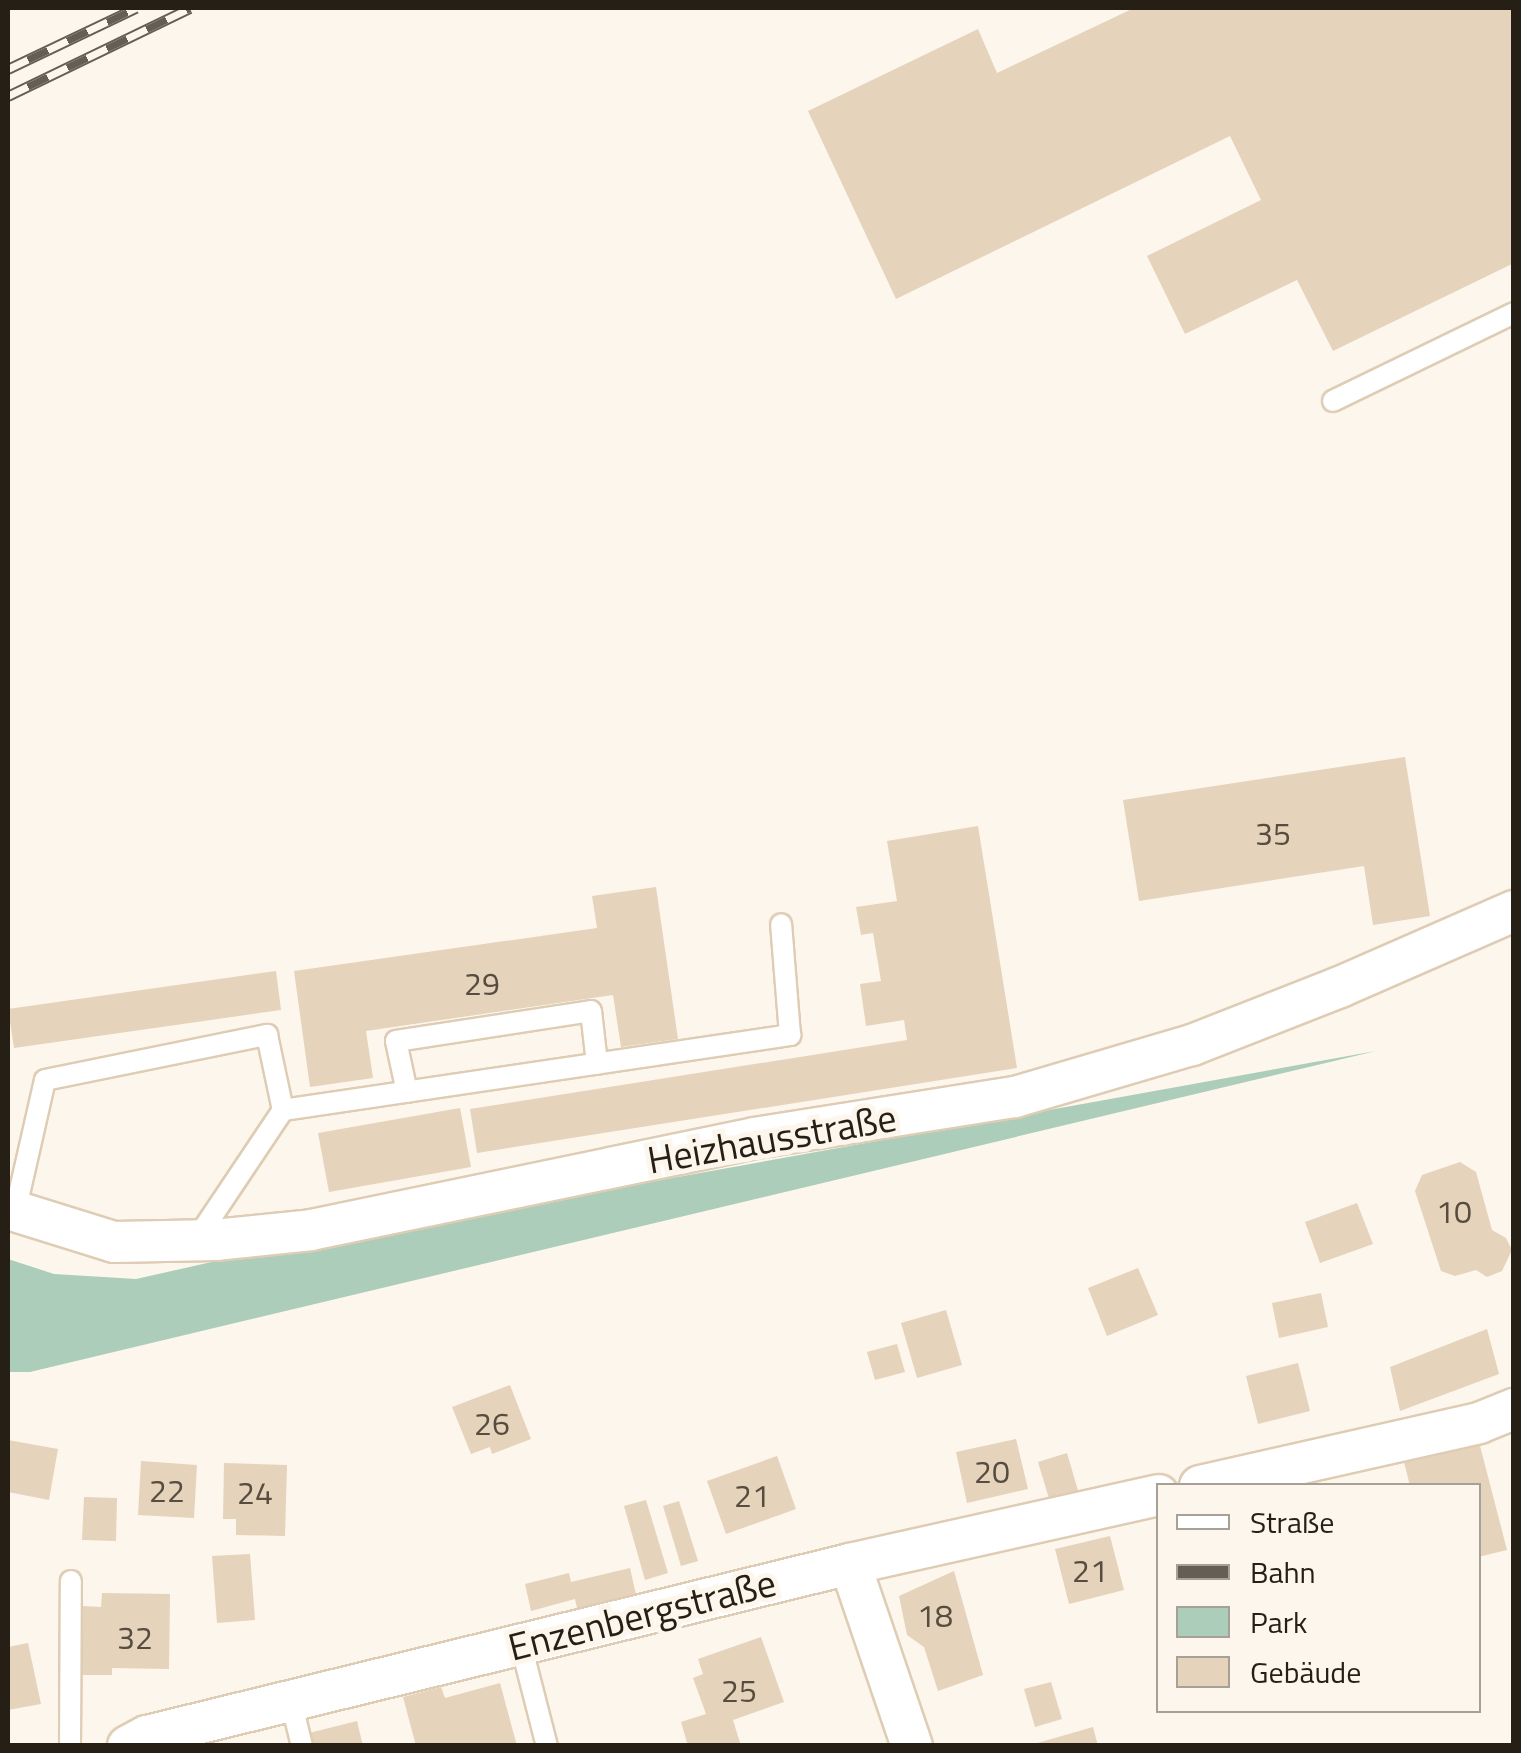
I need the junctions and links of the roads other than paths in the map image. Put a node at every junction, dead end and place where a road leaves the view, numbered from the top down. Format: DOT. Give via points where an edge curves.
graph roads {
  1 [pos="1514,313"];
  2 [pos="1333,401"];
  3 [pos="1514,910"];
  4 [pos="781,924"];
  5 [pos="597,1064"];
  6 [pos="408,1092"];
  7 [pos="284,1110"];
  8 [pos="11,1210"];
  9 [pos="196,1240"];
  10 [pos="1514,1409"];
  11 [pos="1213,1483"];
  12 [pos="1156,1495"];
  13 [pos="850,1564"];
  14 [pos="71,1581"];
  15 [pos="521,1645"];
  16 [pos="290,1701"];
  17 [pos="70,1746"];
  18 [pos="128,1746"];
  19 [pos="302,1746"];
  20 [pos="547,1746"];
  21 [pos="912,1746"];
  1 -- 2 [label="lane"];
  3 -- 9 [label="street, Heizhausstraße" via="1192,1045 1015,1097 755,1138 311,1230"];
  4 -- 5 [label="lane" via="790,1036"];
  5 -- 6 [label="lane"];
  5 -- 6 [label="lane" via="591,1011 396,1040"];
  6 -- 7 [label="lane"];
  7 -- 8 [label="lane" via="267,1035 45,1080"];
  7 -- 9 [label="lane"];
  8 -- 9 [label="street, Heizhausstraße" via="114,1242"];
  10 -- 11 [label="street"];
  12 -- 13 [label="street, Enzenbergstraße"];
  13 -- 15 [label="street, Enzenbergstraße"];
  13 -- 21 [label="street"];
  14 -- 17 [label="lane"];
  15 -- 16 [label="street, Enzenbergstraße"];
  15 -- 20 [label="lane"];
  16 -- 18 [label="street, Enzenbergstraße"];
  16 -- 19 [label="lane"];
}
